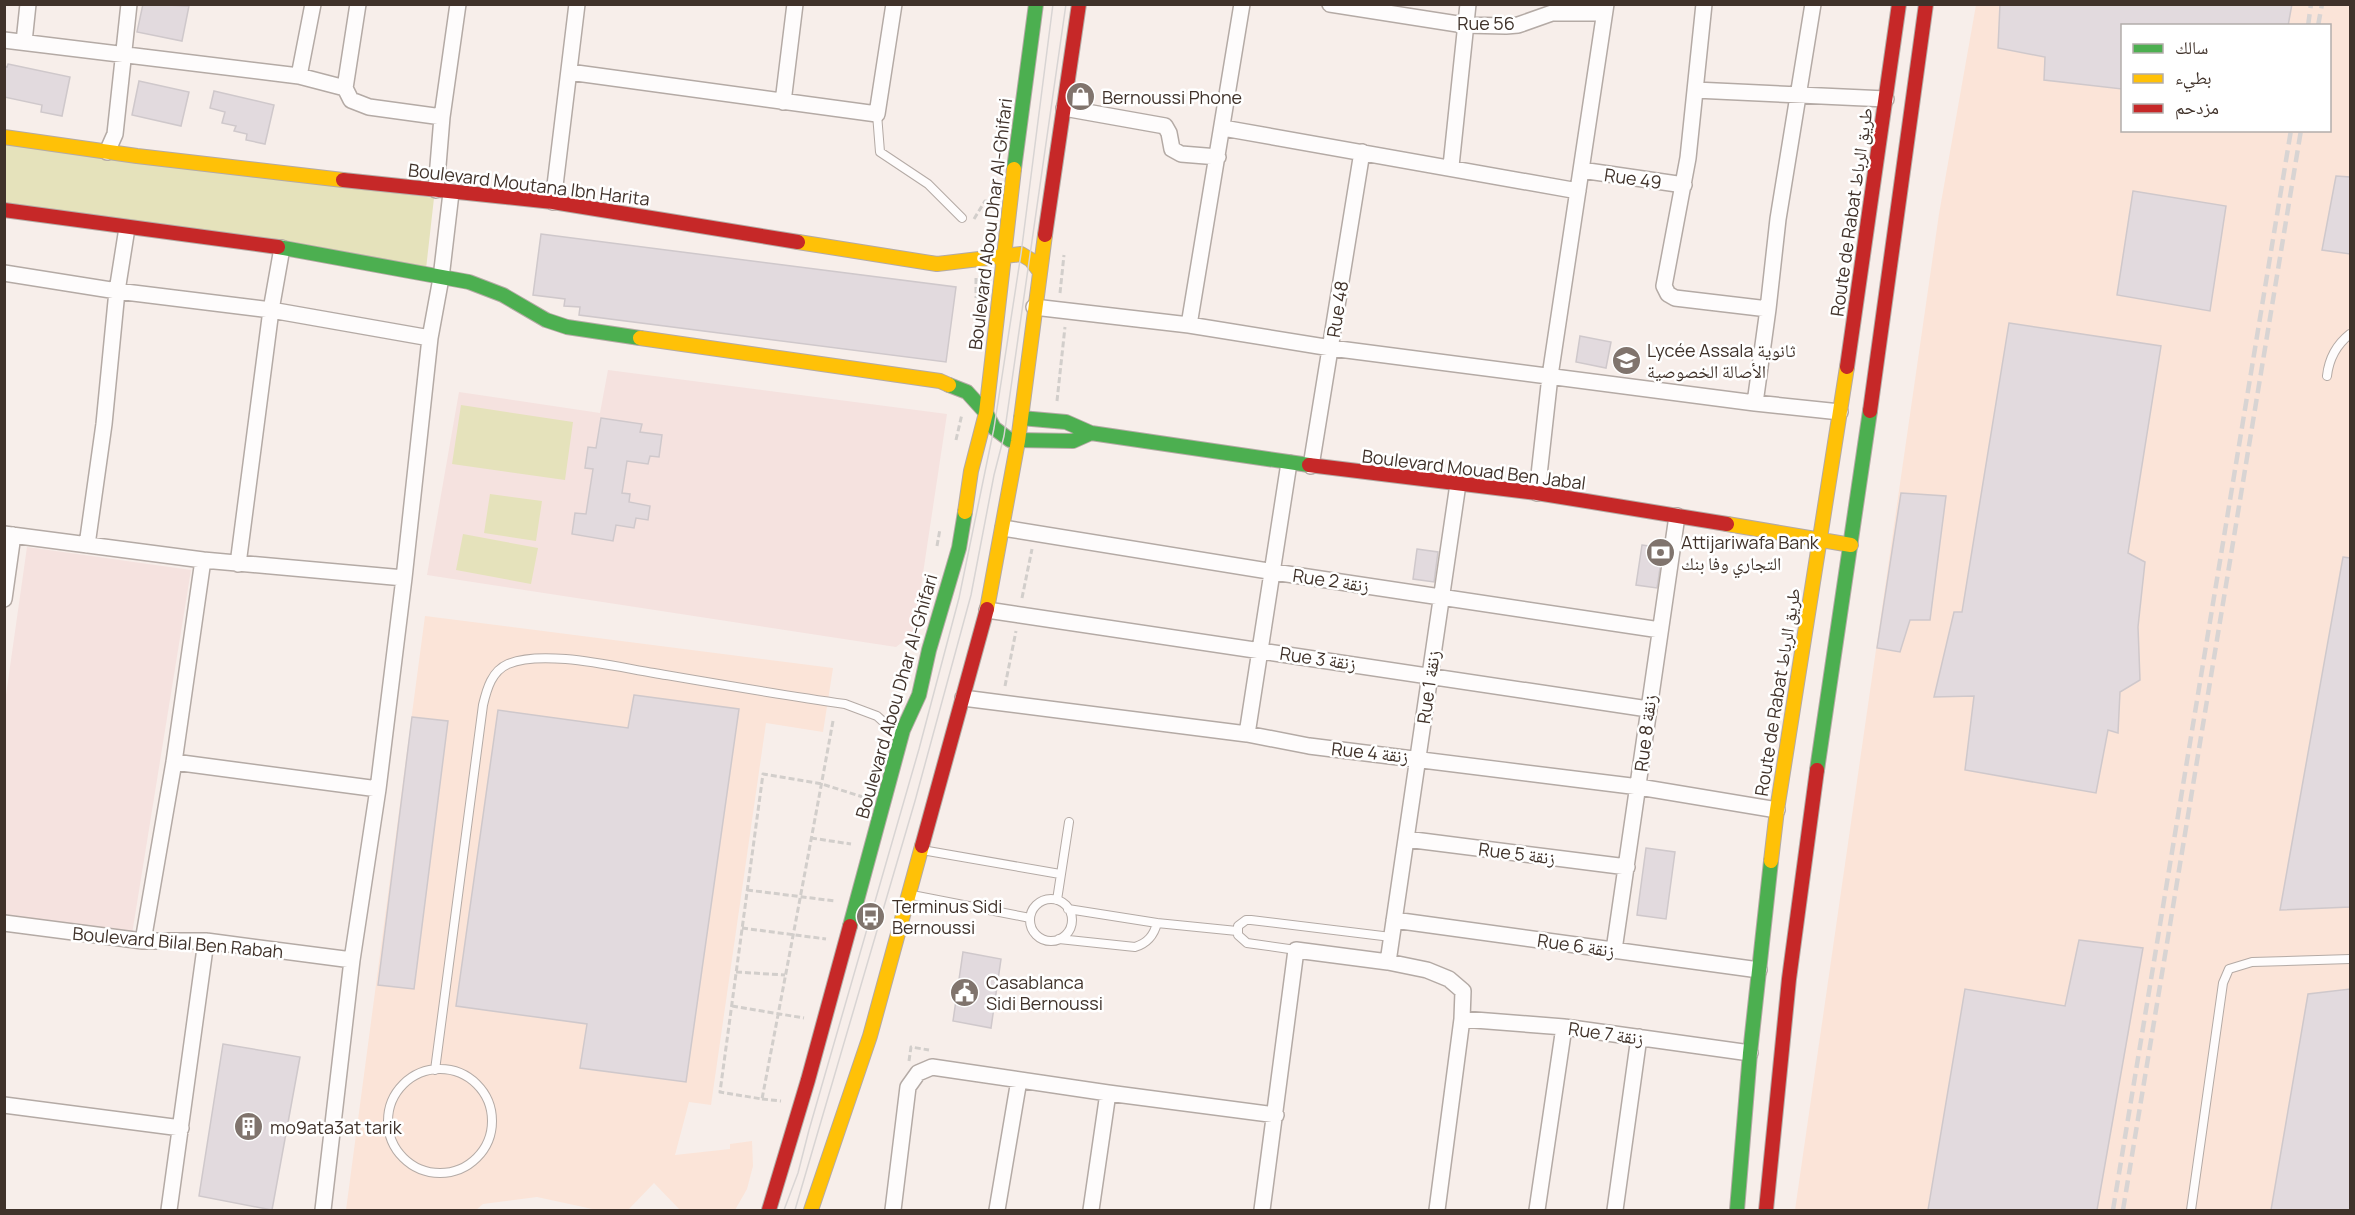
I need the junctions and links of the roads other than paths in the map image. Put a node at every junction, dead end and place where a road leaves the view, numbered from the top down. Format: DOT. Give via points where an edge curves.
graph roads {
  1 [pos="28,4"];
  2 [pos="129,4"];
  3 [pos="314,4"];
  4 [pos="358,4"];
  5 [pos="458,4"];
  6 [pos="577,4"];
  7 [pos="795,4"];
  8 [pos="894,4"];
  9 [pos="1036,4"];
  10 [pos="1079,4"];
  11 [pos="1242,4"];
  12 [pos="1330,4"];
  13 [pos="1468,4"];
  14 [pos="1704,4"];
  15 [pos="1813,4"];
  16 [pos="1899,4"];
  17 [pos="1926,4"];
  18 [pos="1605,9"];
  19 [pos="1464,25"];
  20 [pos="4,40"];
  21 [pos="24,42"];
  22 [pos="124,54"];
  23 [pos="569,72"];
  24 [pos="299,76"];
  25 [pos="345,88"];
  26 [pos="1695,90"];
  27 [pos="1800,94"];
  28 [pos="1886,99"];
  29 [pos="783,102"];
  30 [pos="1064,108"];
  31 [pos="877,114"];
  32 [pos="442,117"];
  33 [pos="1223,128"];
  34 [pos="4,137"];
  35 [pos="107,152"];
  36 [pos="1362,152"];
  37 [pos="1218,158"];
  38 [pos="1451,166"];
  39 [pos="1581,170"];
  40 [pos="1684,185"];
  41 [pos="1578,190"];
  42 [pos="443,192"];
  43 [pos="553,201"];
  44 [pos="4,210"];
  45 [pos="962,218"];
  46 [pos="127,228"];
  47 [pos="282,248"];
  48 [pos="1003,255"];
  49 [pos="1040,272"];
  50 [pos="4,273"];
  51 [pos="441,278"];
  52 [pos="117,291"];
  53 [pos="1034,307"];
  54 [pos="1768,309"];
  55 [pos="271,310"];
  56 [pos="1189,325"];
  57 [pos="2350,334"];
  58 [pos="430,338"];
  59 [pos="1331,348"];
  60 [pos="1550,376"];
  61 [pos="2327,376"];
  62 [pos="1755,403"];
  63 [pos="1840,412"];
  64 [pos="986,413"];
  65 [pos="1020,418"];
  66 [pos="1091,433"];
  67 [pos="1018,441"];
  68 [pos="1289,464"];
  69 [pos="1311,466"];
  70 [pos="1458,484"];
  71 [pos="1537,493"];
  72 [pos="1677,516"];
  73 [pos="1003,528"];
  74 [pos="9,535"];
  75 [pos="1820,539"];
  76 [pos="1851,544"];
  77 [pos="87,545"];
  78 [pos="203,560"];
  79 [pos="238,564"];
  80 [pos="1274,572"];
  81 [pos="404,578"];
  82 [pos="1442,596"];
  83 [pos="4,599"];
  84 [pos="987,610"];
  85 [pos="1660,630"];
  86 [pos="1260,650"];
  87 [pos="1430,676"];
  88 [pos="963,698"];
  89 [pos="1648,709"];
  90 [pos="1247,734"];
  91 [pos="901,738"];
  92 [pos="1418,758"];
  93 [pos="174,762"];
  94 [pos="1639,787"];
  95 [pos="378,789"];
  96 [pos="1777,810"];
  97 [pos="1069,822"];
  98 [pos="1406,839"];
  99 [pos="922,850"];
  100 [pos="1628,867"];
  101 [pos="1060,874"];
  102 [pos="910,895"];
  103 [pos="1057,900"];
  104 [pos="1068,909"];
  105 [pos="1030,918"];
  106 [pos="1394,920"];
  107 [pos="1157,922"];
  108 [pos="4,923"];
  109 [pos="1237,931"];
  110 [pos="1391,937"];
  111 [pos="1059,939"];
  112 [pos="143,940"];
  113 [pos="206,941"];
  114 [pos="1296,950"];
  115 [pos="1614,950"];
  116 [pos="2350,959"];
  117 [pos="352,960"];
  118 [pos="1388,962"];
  119 [pos="1759,970"];
  120 [pos="1462,1019"];
  121 [pos="1564,1027"];
  122 [pos="1639,1038"];
  123 [pos="1750,1053"];
  124 [pos="435,1070"];
  125 [pos="1019,1080"];
  126 [pos="1108,1093"];
  127 [pos="4,1105"];
  128 [pos="1276,1115"];
  129 [pos="181,1128"];
  130 [pos="169,1210"];
  131 [pos="323,1210"];
  132 [pos="769,1210"];
  133 [pos="811,1210"];
  134 [pos="893,1210"];
  135 [pos="997,1210"];
  136 [pos="1091,1210"];
  137 [pos="1262,1210"];
  138 [pos="1437,1210"];
  139 [pos="1537,1210"];
  140 [pos="1616,1210"];
  141 [pos="1737,1210"];
  142 [pos="1766,1210"];
  143 [pos="2190,1210"];
  1 -- 21 [label="street"];
  2 -- 22 [label="street"];
  3 -- 24 [label="street"];
  4 -- 25 [label="street"];
  5 -- 32 [label="street"];
  6 -- 23 [label="street"];
  7 -- 29 [label="street"];
  8 -- 31 [label="street"];
  9 -- 48 [label="street, Boulevard Abou Dhar Al-Ghifari"];
  10 -- 30 [label="street"];
  11 -- 33 [label="street"];
  12 -- 19 [label="street, Rue 56"];
  13 -- 19 [label="street"];
  14 -- 26 [label="street"];
  15 -- 27 [label="street"];
  16 -- 28 [label="street, Route de Rabat طريق الرباط"];
  17 -- 76 [label="street"];
  18 -- 19 [label="street, Rue 56" via="1552,13 1518,25"];
  18 -- 39 [label="street"];
  19 -- 38 [label="street"];
  20 -- 21 [label="street"];
  21 -- 22 [label="street"];
  22 -- 24 [label="street"];
  22 -- 35 [label="street" via="115,134"];
  23 -- 29 [label="street"];
  23 -- 43 [label="street"];
  24 -- 25 [label="street"];
  25 -- 32 [label="street" via="351,100 369,107"];
  26 -- 27 [label="street"];
  26 -- 40 [label="street"];
  27 -- 28 [label="street"];
  27 -- 54 [label="street" via="1778,219"];
  28 -- 63 [label="street, Route de Rabat طريق الرباط"];
  29 -- 31 [label="street"];
  30 -- 37 [label="street" via="1165,126 1172,149 1181,154"];
  30 -- 49 [label="street"];
  31 -- 45 [label="lane" via="880,152 928,184"];
  32 -- 42 [label="street"];
  33 -- 36 [label="street"];
  33 -- 37 [label="street"];
  34 -- 35 [label="street, Boulevard Moutana Ibn Harita"];
  35 -- 42 [label="street, Boulevard Moutana Ibn Harita"];
  36 -- 38 [label="street"];
  36 -- 59 [label="street, Rue 48"];
  37 -- 56 [label="street"];
  38 -- 41 [label="street"];
  39 -- 40 [label="street, Rue 49"];
  39 -- 41 [label="street"];
  40 -- 54 [label="street" via="1664,286 1668,294"];
  41 -- 60 [label="street"];
  42 -- 43 [label="street, Boulevard Moutana Ibn Harita"];
  42 -- 51 [label="street"];
  43 -- 48 [label="street, Boulevard Moutana Ibn Harita" via="937,264"];
  44 -- 46 [label="street"];
  46 -- 47 [label="street"];
  46 -- 52 [label="street"];
  47 -- 51 [label="street"];
  47 -- 55 [label="street"];
  48 -- 49 [label="street, Boulevard Moutana Ibn Harita" via="1021,254"];
  48 -- 64 [label="street, Boulevard Abou Dhar Al-Ghifari"];
  49 -- 53 [label="street"];
  50 -- 52 [label="street"];
  51 -- 58 [label="street"];
  51 -- 64 [label="street" via="485,287 567,327 940,381 966,392"];
  52 -- 55 [label="street"];
  52 -- 77 [label="street"];
  53 -- 56 [label="street"];
  53 -- 65 [label="street"];
  54 -- 62 [label="street"];
  55 -- 58 [label="street"];
  55 -- 79 [label="street"];
  56 -- 59 [label="street"];
  57 -- 61 [label="lane" via="2332,354"];
  58 -- 81 [label="street"];
  59 -- 60 [label="street"];
  59 -- 69 [label="street, Rue 48"];
  60 -- 62 [label="street"];
  60 -- 71 [label="street"];
  62 -- 63 [label="street"];
  63 -- 75 [label="street, Route de Rabat طريق الرباط"];
  64 -- 67 [label="street" via="999,433"];
  64 -- 91 [label="street, Boulevard Abou Dhar Al-Ghifari" via="971,471 959,548 919,695"];
  65 -- 66 [label="street, Boulevard Mouad Ben Jabal" via="1067,421"];
  65 -- 67 [label="street"];
  66 -- 67 [label="street, Boulevard Mouad Ben Jabal" via="1073,441"];
  66 -- 68 [label="street, Boulevard Mouad Ben Jabal"];
  67 -- 73 [label="street"];
  68 -- 69 [label="street, Boulevard Mouad Ben Jabal"];
  68 -- 80 [label="street"];
  69 -- 70 [label="street, Boulevard Mouad Ben Jabal"];
  70 -- 71 [label="street, Boulevard Mouad Ben Jabal"];
  70 -- 82 [label="street, Rue 1 زنقة"];
  71 -- 72 [label="street, Boulevard Mouad Ben Jabal"];
  72 -- 75 [label="street, Boulevard Mouad Ben Jabal"];
  72 -- 85 [label="street, Rue 8 زنقة"];
  73 -- 80 [label="street, Rue 2 زنقة"];
  73 -- 84 [label="street"];
  74 -- 77 [label="street"];
  74 -- 83 [label="street"];
  75 -- 76 [label="street, Boulevard Mouad Ben Jabal"];
  75 -- 96 [label="street, Route de Rabat طريق الرباط"];
  76 -- 142 [label="street" via="1789,979"];
  77 -- 78 [label="street"];
  78 -- 79 [label="street"];
  78 -- 93 [label="street"];
  79 -- 81 [label="street"];
  80 -- 82 [label="street, Rue 2 زنقة"];
  80 -- 86 [label="street"];
  81 -- 95 [label="street"];
  82 -- 85 [label="street, Rue 2 زنقة"];
  82 -- 87 [label="street, Rue 1 زنقة"];
  84 -- 86 [label="street, Rue 3 زنقة"];
  84 -- 88 [label="street"];
  85 -- 89 [label="street, Rue 8 زنقة"];
  86 -- 87 [label="street, Rue 3 زنقة"];
  86 -- 90 [label="street"];
  87 -- 89 [label="street, Rue 3 زنقة"];
  87 -- 92 [label="street, Rue 1 زنقة"];
  88 -- 90 [label="street, Rue 4 زنقة"];
  88 -- 99 [label="street"];
  89 -- 94 [label="street, Rue 8 زنقة"];
  90 -- 92 [label="street, Rue 4 زنقة" via="1310,746"];
  91 -- 124 [label="lane" via="877,716 845,704 575,660 523,660 499,669 486,690 483,705"];
  91 -- 132 [label="street, Boulevard Abou Dhar Al-Ghifari"];
  92 -- 94 [label="street, Rue 4 زنقة"];
  92 -- 98 [label="street, Rue 1 زنقة"];
  93 -- 95 [label="street"];
  93 -- 112 [label="street"];
  94 -- 96 [label="street, Rue 4 زنقة"];
  94 -- 100 [label="street, Rue 8 زنقة"];
  95 -- 117 [label="street"];
  96 -- 119 [label="street, Route de Rabat طريق الرباط"];
  97 -- 101 [label="lane"];
  98 -- 100 [label="street, Rue 5 زنقة"];
  98 -- 106 [label="street, Rue 1 زنقة"];
  99 -- 101 [label="lane"];
  99 -- 102 [label="street"];
  100 -- 115 [label="street, Rue 8 زنقة"];
  101 -- 103 [label="lane"];
  102 -- 105 [label="lane"];
  102 -- 133 [label="street" via="870,1036"];
  103 -- 104 [label="lane"];
  103 -- 105 [label="lane" via="1042,901"];
  104 -- 107 [label="lane"];
  104 -- 111 [label="lane" via="1071,923"];
  105 -- 111 [label="lane" via="1038,937"];
  106 -- 110 [label="street, Rue 1 زنقة"];
  106 -- 115 [label="street, Rue 6 زنقة"];
  107 -- 109 [label="lane"];
  107 -- 111 [label="lane" via="1152,937 1135,947"];
  108 -- 112 [label="street, Boulevard Bilal Ben Rabah"];
  109 -- 110 [label="lane" via="1242,922 1251,920"];
  109 -- 114 [label="lane" via="1247,943"];
  110 -- 118 [label="street, Rue 1 زنقة"];
  112 -- 113 [label="street, Boulevard Bilal Ben Rabah"];
  113 -- 117 [label="street, Boulevard Bilal Ben Rabah"];
  113 -- 129 [label="street"];
  114 -- 118 [label="street"];
  114 -- 128 [label="street"];
  115 -- 119 [label="street, Rue 6 زنقة"];
  116 -- 143 [label="lane" via="2252,962 2229,969 2223,983"];
  117 -- 131 [label="street"];
  118 -- 120 [label="street" via="1449,979 1463,991"];
  119 -- 123 [label="street, Route de Rabat طريق الرباط"];
  120 -- 121 [label="street, Rue 7 زنقة"];
  120 -- 138 [label="street"];
  121 -- 122 [label="street, Rue 7 زنقة"];
  121 -- 139 [label="street"];
  122 -- 123 [label="street, Rue 7 زنقة"];
  122 -- 140 [label="street"];
  123 -- 141 [label="street, Route de Rabat طريق الرباط"];
  124 -- 124 [label="lane" via="406,1082 395,1095 388,1126 392,1142 413,1166 446,1173 463,1168 477,1157 488,1142 492,1125 490,1107 469,1078 453,1071"];
  125 -- 126 [label="street"];
  125 -- 134 [label="street" via="932,1067 918,1073 908,1087"];
  125 -- 135 [label="street"];
  126 -- 128 [label="street"];
  126 -- 136 [label="street"];
  127 -- 129 [label="street"];
  128 -- 137 [label="street"];
  129 -- 130 [label="street"];
}
